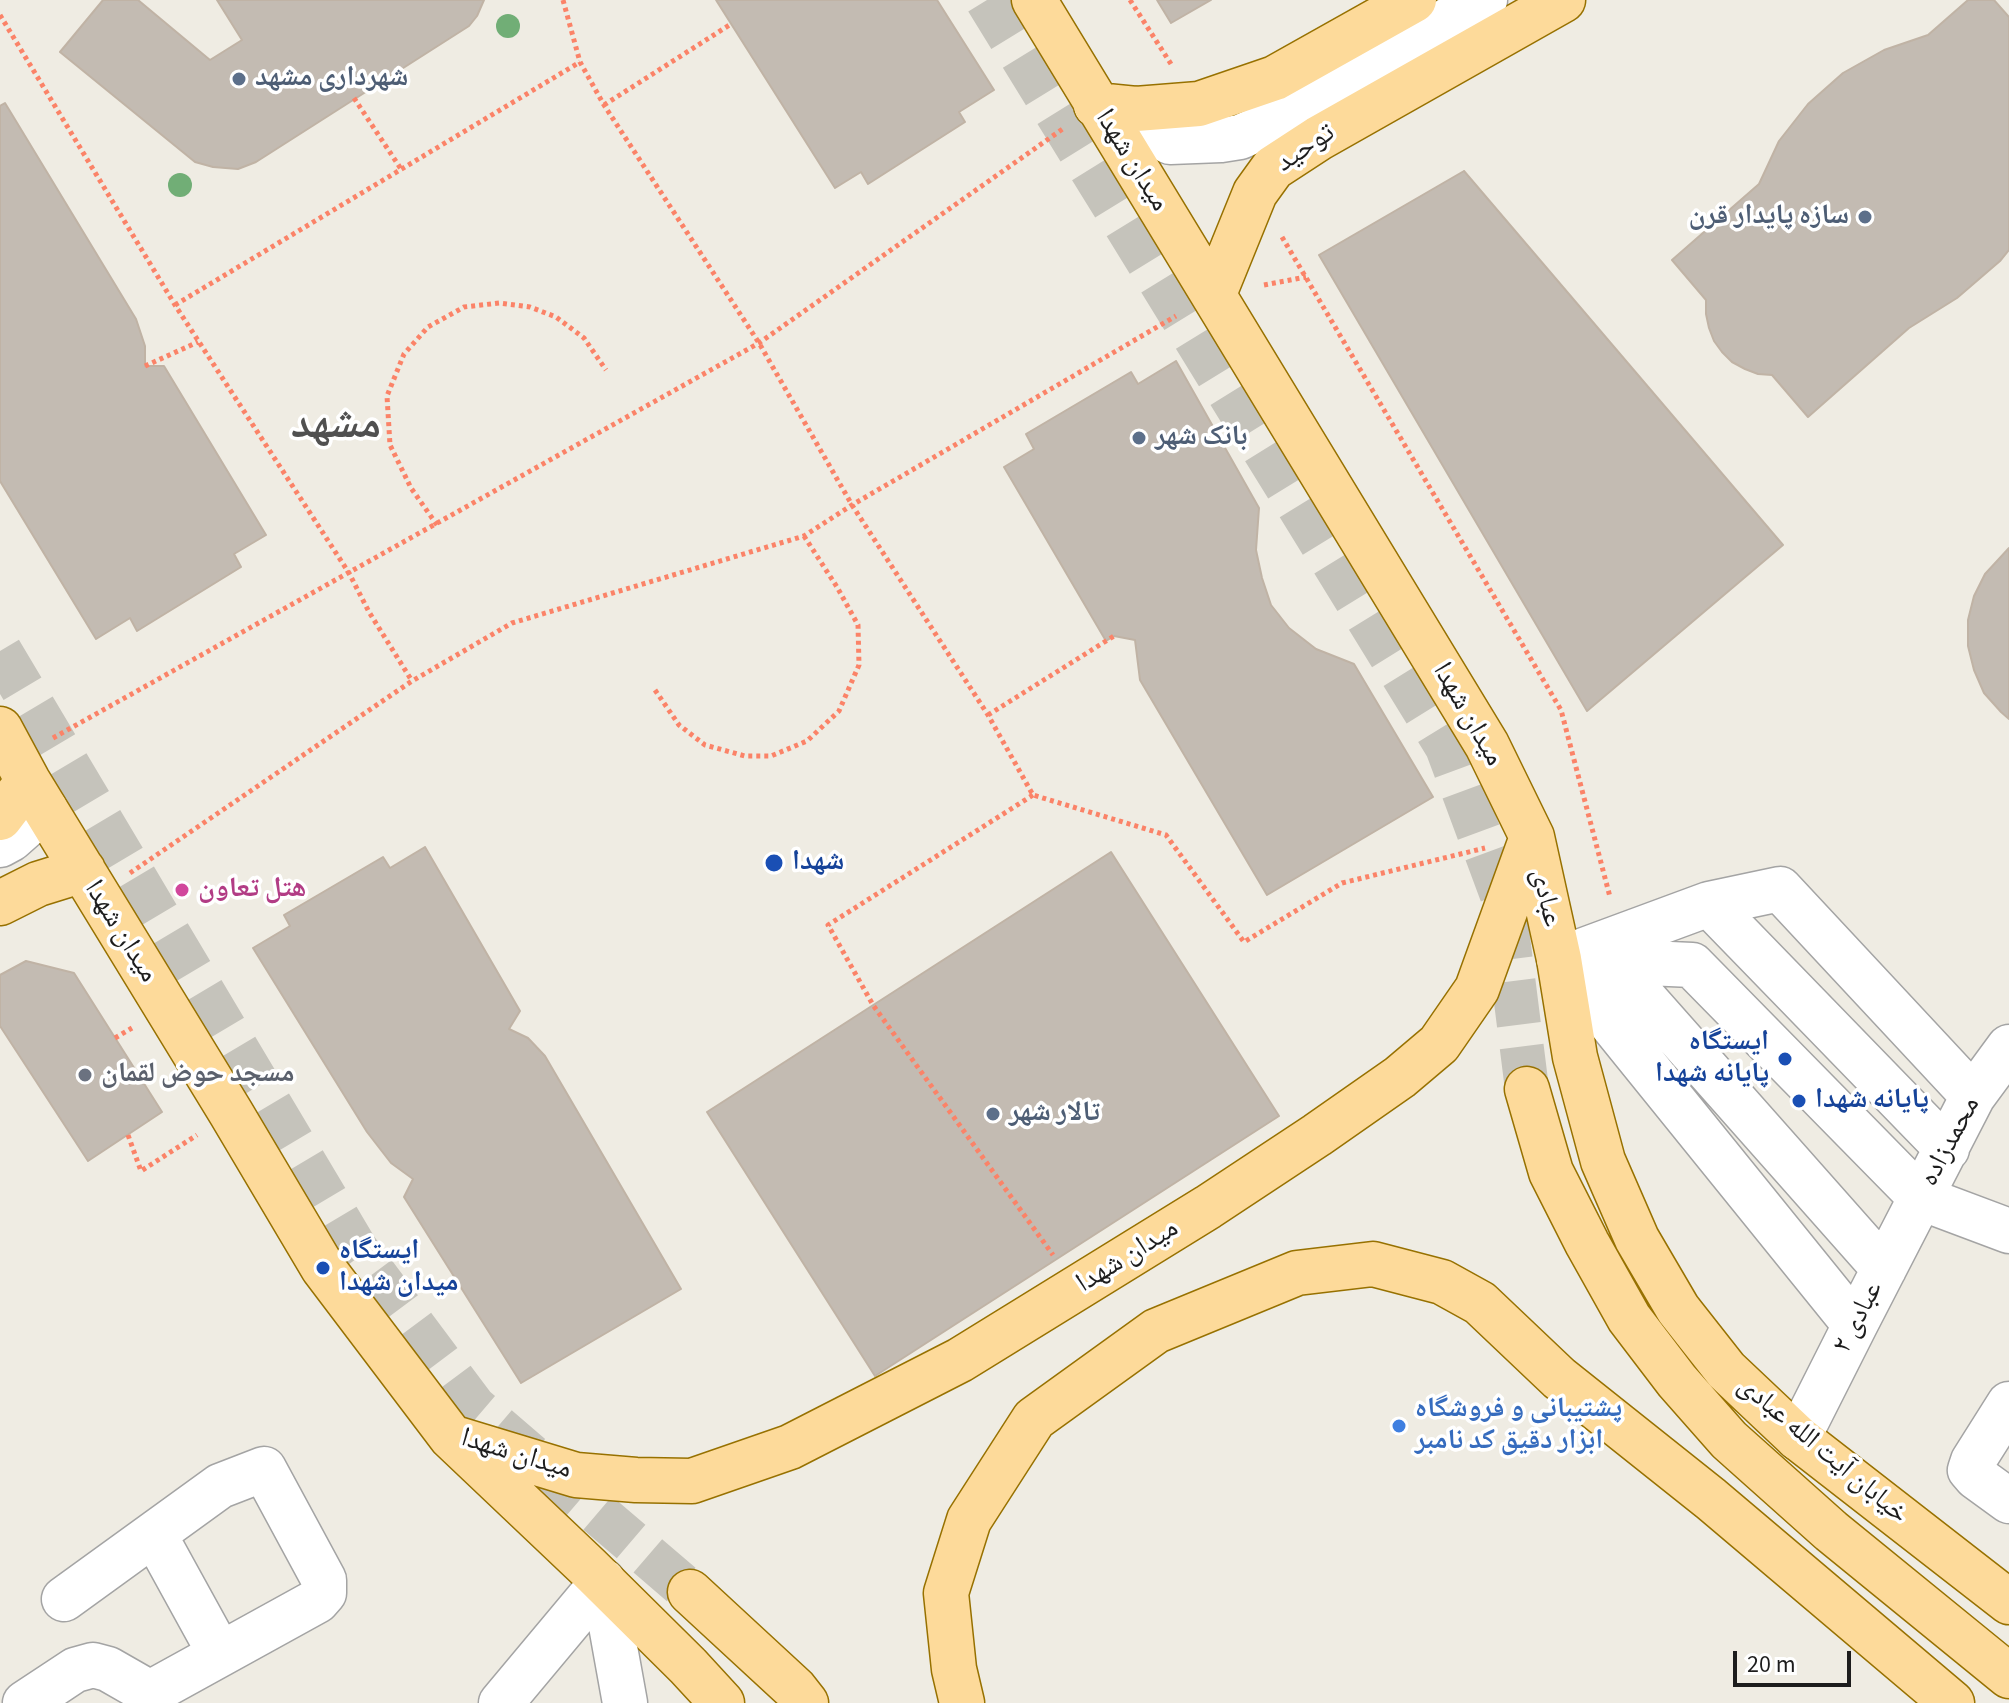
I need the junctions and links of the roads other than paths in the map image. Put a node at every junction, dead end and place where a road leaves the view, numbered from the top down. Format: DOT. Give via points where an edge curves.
graph roads {
  1 [pos="1034,0"];
  2 [pos="1414,0"];
  3 [pos="1485,0"];
  4 [pos="1563,0"];
  5 [pos="1096,105"];
  6 [pos="1214,294"];
  7 [pos="22,769"];
  8 [pos="0,818"];
  9 [pos="1532,837"];
  10 [pos="0,845"];
  11 [pos="90,883"];
  12 [pos="0,903"];
  13 [pos="1709,904"];
  14 [pos="1559,959"];
  15 [pos="2009,1047"];
  16 [pos="1527,1089"];
  17 [pos="1973,1096"];
  18 [pos="1947,1149"];
  19 [pos="1921,1198"];
  20 [pos="2009,1231"];
  21 [pos="1884,1269"];
  22 [pos="1855,1325"];
  23 [pos="2009,1404"];
  24 [pos="451,1437"];
  25 [pos="1798,1438"];
  26 [pos="2009,1501"];
  27 [pos="154,1534"];
  28 [pos="603,1581"];
  29 [pos="690,1592"];
  30 [pos="64,1599"];
  31 [pos="2009,1602"];
  32 [pos="220,1654"];
  33 [pos="2009,1676"];
  34 [pos="152,1698"];
  35 [pos="25,1703"];
  36 [pos="501,1703"];
  37 [pos="625,1703"];
  38 [pos="722,1703"];
  39 [pos="806,1703"];
  40 [pos="962,1703"];
  41 [pos="1952,1703"];
  1 -- 5 [label="main road, میدان شهدا"];
  2 -- 5 [label="main road" via="1275,78 1199,104 1136,109"];
  3 -- 5 [label="street" via="1285,117 1240,137 1170,142"];
  4 -- 6 [label="main road, توحید" via="1273,168 1255,193"];
  5 -- 6 [label="main road, میدان شهدا"];
  6 -- 9 [label="main road, میدان شهدا" via="1487,745"];
  7 -- 8 [label="main road"];
  7 -- 10 [label="street" via="11,839"];
  7 -- 11 [label="main road, میدان شهدا"];
  9 -- 14 [label="main road, عبادی"];
  9 -- 24 [label="main road, میدان شهدا" via="1477,989 1439,1044 1400,1077 1208,1207 960,1360 790,1447 692,1481 576,1475"];
  11 -- 12 [label="main road" via="38,884"];
  11 -- 24 [label="main road, میدان شهدا" via="323,1268"];
  13 -- 14 [label="street"];
  13 -- 17 [label="street" via="1780,889"];
  13 -- 18 [label="street"];
  14 -- 19 [label="street" via="1692,965"];
  14 -- 21 [label="street" via="1636,989"];
  14 -- 22 [label="street"];
  14 -- 25 [label="main road, خیابان آیت الله عبادی" via="1575,1057 1603,1161 1637,1239 1678,1309 1726,1370"];
  15 -- 17 [label="street, محمدزاده"];
  16 -- 33 [label="main road, خیابان آیت الله عبادی" via="1551,1172 1587,1243 1629,1318 1677,1381 1729,1440 1831,1531"];
  17 -- 18 [label="street, محمدزاده"];
  18 -- 19 [label="street, محمدزاده"];
  19 -- 20 [label="street"];
  19 -- 21 [label="street, عبادی ۲"];
  21 -- 22 [label="street, عبادی ۲"];
  22 -- 25 [label="street, عبادی ۲"];
  23 -- 26 [label="street" via="1970,1470"];
  24 -- 28 [label="main road"];
  25 -- 31 [label="main road, خیابان آیت الله عبادی"];
  27 -- 30 [label="street"];
  27 -- 32 [label="street"];
  27 -- 32 [label="street" via="220,1486 264,1469 324,1580 324,1593"];
  28 -- 36 [label="street"];
  28 -- 37 [label="street"];
  28 -- 38 [label="main road"];
  29 -- 39 [label="main road"];
  32 -- 34 [label="street"];
  34 -- 35 [label="street" via="93,1665 75,1670"];
  40 -- 41 [label="main road" via="946,1593 969,1520 1034,1419 1156,1331 1297,1273 1373,1264 1442,1282 1480,1303 1559,1378"];
}
